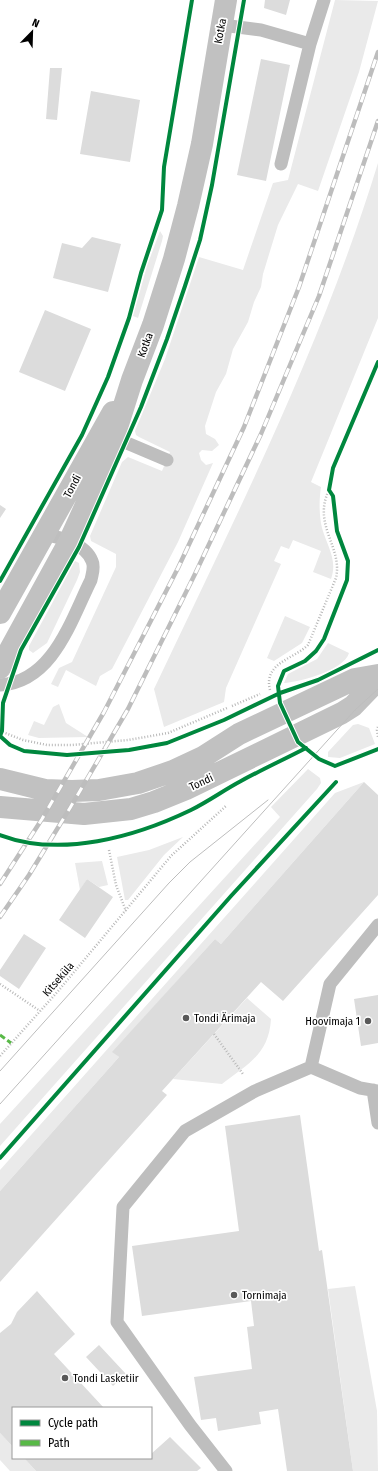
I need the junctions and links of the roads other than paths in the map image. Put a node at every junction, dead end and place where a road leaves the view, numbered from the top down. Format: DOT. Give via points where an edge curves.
graph roads {
  1 [pos="226,0"];
  2 [pos="324,0"];
  3 [pos="222,25"];
  4 [pos="310,44"];
  5 [pos="281,164"];
  6 [pos="132,380"];
  7 [pos="108,435"];
  8 [pos="167,460"];
  9 [pos="44,536"];
  10 [pos="69,542"];
  11 [pos="0,613"];
  12 [pos="0,668"];
  13 [pos="378,675"];
  14 [pos="378,680"];
  15 [pos="0,685"];
  16 [pos="3,778"];
  17 [pos="0,807"];
  18 [pos="378,925"];
  19 [pos="311,1068"];
  20 [pos="375,1091"];
  21 [pos="378,1123"];
  22 [pos="226,1471"];
  1 -- 3 [label="street, Kotka"];
  2 -- 4 [label="lane"];
  3 -- 4 [label="lane" via="261,30"];
  3 -- 6 [label="street, Kotka" via="202,144 188,206 165,289"];
  4 -- 5 [label="lane"];
  6 -- 7 [label="street, Tondi"];
  7 -- 8 [label="lane"];
  7 -- 9 [label="street, Tondi"];
  7 -- 10 [label="street" via="107,459"];
  9 -- 10 [label="lane" via="58,537"];
  9 -- 11 [label="street, Tondi"];
  10 -- 12 [label="street"];
  10 -- 15 [label="lane" via="79,547 92,562 94,570 87,587 57,649 33,675 21,681"];
  13 -- 16 [label="street, Tondi" via="355,679 282,708 191,762 173,771 127,786 59,791 45,790"];
  14 -- 17 [label="street, Tondi" via="353,706 342,713 154,802 131,809 84,814"];
  18 -- 19 [label="lane" via="330,984"];
  19 -- 20 [label="lane" via="360,1088"];
  19 -- 22 [label="lane" via="256,1091 185,1131 122,1207 117,1322"];
  20 -- 21 [label="lane"];
}
